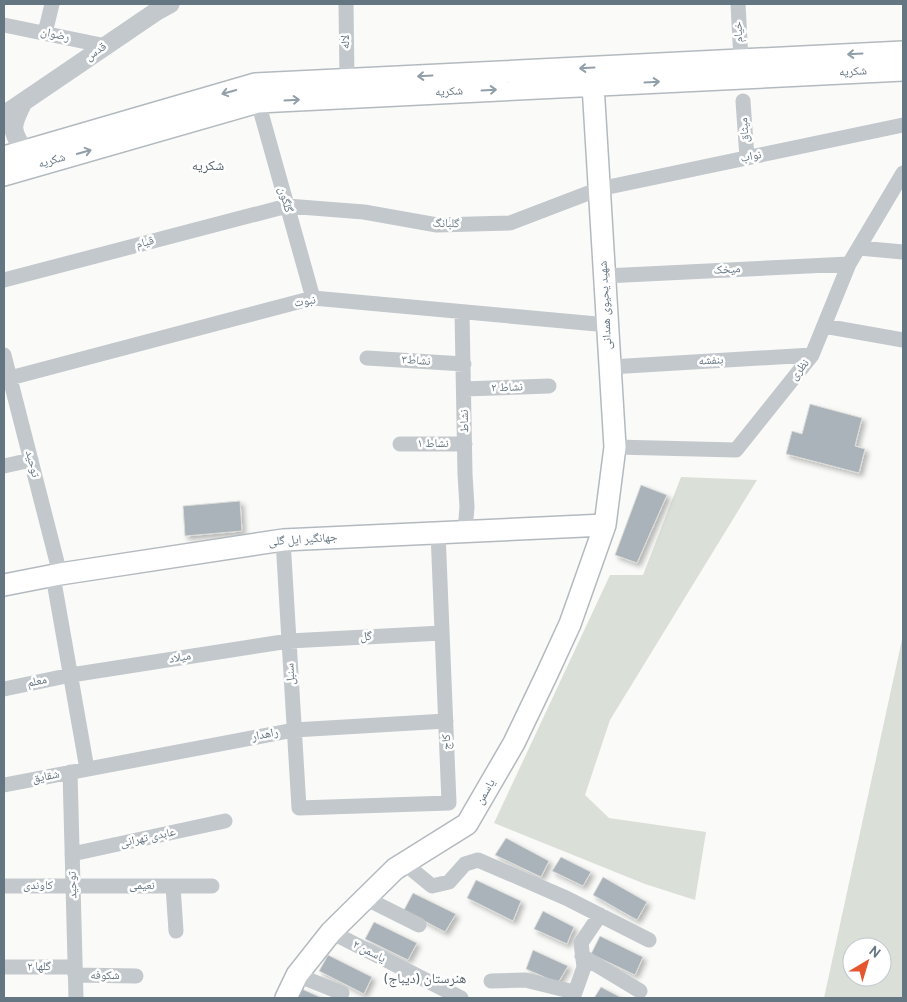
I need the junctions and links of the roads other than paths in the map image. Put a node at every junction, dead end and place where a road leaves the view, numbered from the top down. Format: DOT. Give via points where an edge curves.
graph roads {
  1 [pos="52,4"];
  2 [pos="170,4"];
  3 [pos="346,4"];
  4 [pos="738,4"];
  5 [pos="4,25"];
  6 [pos="45,33"];
  7 [pos="106,46"];
  8 [pos="903,52"];
  9 [pos="741,60"];
  10 [pos="903,70"];
  11 [pos="347,80"];
  12 [pos="593,85"];
  13 [pos="743,101"];
  14 [pos="23,102"];
  15 [pos="258,102"];
  16 [pos="4,116"];
  17 [pos="903,125"];
  18 [pos="14,154"];
  19 [pos="747,158"];
  20 [pos="903,173"];
  21 [pos="4,175"];
  22 [pos="600,189"];
  23 [pos="287,206"];
  24 [pos="858,248"];
  25 [pos="903,252"];
  26 [pos="849,264"];
  27 [pos="605,276"];
  28 [pos="4,280"];
  29 [pos="313,298"];
  30 [pos="462,312"];
  31 [pos="608,324"];
  32 [pos="824,326"];
  33 [pos="903,340"];
  34 [pos="4,355"];
  35 [pos="812,355"];
  36 [pos="367,358"];
  37 [pos="464,364"];
  38 [pos="610,367"];
  39 [pos="10,378"];
  40 [pos="549,386"];
  41 [pos="464,389"];
  42 [pos="400,444"];
  43 [pos="465,444"];
  44 [pos="615,447"];
  45 [pos="31,460"];
  46 [pos="4,466"];
  47 [pos="606,525"];
  48 [pos="465,531"];
  49 [pos="438,532"];
  50 [pos="283,540"];
  51 [pos="56,575"];
  52 [pos="4,585"];
  53 [pos="442,633"];
  54 [pos="289,641"];
  55 [pos="71,675"];
  56 [pos="4,688"];
  57 [pos="446,721"];
  58 [pos="294,730"];
  59 [pos="88,769"];
  60 [pos="70,772"];
  61 [pos="4,785"];
  62 [pos="299,808"];
  63 [pos="225,821"];
  64 [pos="72,854"];
  65 [pos="404,863"];
  66 [pos="4,886"];
  67 [pos="73,886"];
  68 [pos="173,886"];
  69 [pos="212,886"];
  70 [pos="365,898"];
  71 [pos="600,915"];
  72 [pos="419,925"];
  73 [pos="176,931"];
  74 [pos="331,932"];
  75 [pos="649,940"];
  76 [pos="582,956"];
  77 [pos="4,967"];
  78 [pos="75,971"];
  79 [pos="297,975"];
  80 [pos="136,976"];
  81 [pos="491,981"];
  82 [pos="640,991"];
  83 [pos="342,993"];
  84 [pos="574,995"];
  85 [pos="76,998"];
  86 [pos="286,998"];
  87 [pos="461,998"];
  1 -- 6 [label="street"];
  2 -- 7 [label="street, قدس"];
  3 -- 11 [label="street, لاله"];
  4 -- 9 [label="street, خیام"];
  5 -- 6 [label="street, رضوان"];
  6 -- 7 [label="street, رضوان"];
  7 -- 14 [label="street, قدس"];
  8 -- 9 [label="main road, شکریه, one-way"];
  9 -- 11 [label="main road, شکریه, one-way"];
  12 -- 10 [label="main road, شکریه, one-way"];
  11 -- 18 [label="main road, شکریه, one-way" via="255,84"];
  15 -- 12 [label="main road, شکریه, one-way"];
  12 -- 22 [label="main road, شهید یحیوی همدانی"];
  13 -- 19 [label="street, میثاق"];
  14 -- 16 [label="street, قدس"];
  14 -- 18 [label="street" via="13,125"];
  21 -- 15 [label="main road, شکریه, one-way"];
  15 -- 23 [label="street, گلگون"];
  17 -- 19 [label="street, نواب"];
  19 -- 22 [label="street, نواب"];
  20 -- 24 [label="street, نظری"];
  22 -- 23 [label="street, گلبانگ" via="510,223 437,225 364,212"];
  22 -- 27 [label="main road, شهید یحیوی همدانی"];
  23 -- 28 [label="street, قیام"];
  23 -- 29 [label="street, گلگون"];
  24 -- 25 [label="street"];
  24 -- 26 [label="street, نظری"];
  26 -- 27 [label="street, میخک"];
  26 -- 32 [label="street, نظری"];
  27 -- 31 [label="main road, شهید یحیوی همدانی"];
  29 -- 30 [label="street, نبوت"];
  29 -- 39 [label="street, نبوت"];
  30 -- 31 [label="street, نبوت"];
  30 -- 37 [label="street, نشاط"];
  31 -- 38 [label="main road, شهید یحیوی همدانی"];
  32 -- 33 [label="street"];
  32 -- 35 [label="street, نظری"];
  34 -- 39 [label="street, توحید"];
  35 -- 38 [label="street, بنفشه"];
  35 -- 44 [label="street, نظری" via="736,450"];
  36 -- 37 [label="street, نشاط۳"];
  37 -- 41 [label="street, نشاط"];
  38 -- 44 [label="main road, شهید یحیوی همدانی"];
  39 -- 45 [label="street, توحید"];
  40 -- 41 [label="street, نشاط ۲"];
  41 -- 43 [label="street, نشاط"];
  42 -- 43 [label="street, نشاط ۱"];
  43 -- 48 [label="street, نشاط"];
  44 -- 47 [label="main road, شهید یحیوی همدانی"];
  45 -- 46 [label="street"];
  45 -- 51 [label="street, توحید"];
  47 -- 48 [label="main road, جهانگیر ایل گلی"];
  47 -- 65 [label="main road, یاسمن" via="548,674 514,743 467,824"];
  48 -- 49 [label="main road, جهانگیر ایل گلی"];
  49 -- 50 [label="main road, جهانگیر ایل گلی"];
  49 -- 53 [label="street, کاج"];
  50 -- 51 [label="main road, جهانگیر ایل گلی"];
  50 -- 54 [label="street, سنبل"];
  51 -- 52 [label="main road, جهانگیر ایل گلی"];
  51 -- 55 [label="street, توحید"];
  53 -- 54 [label="street, گل"];
  53 -- 57 [label="street, کاج"];
  54 -- 55 [label="street, میلاد"];
  54 -- 58 [label="street, سنبل"];
  55 -- 56 [label="street, معلم"];
  55 -- 59 [label="street, توحید"];
  57 -- 58 [label="street, راهدار"];
  57 -- 62 [label="street, کاج" via="449,803"];
  58 -- 59 [label="street, راهدار"];
  58 -- 62 [label="street, سنبل"];
  59 -- 60 [label="street, شقایق"];
  60 -- 61 [label="street, شقایق"];
  60 -- 64 [label="street, توحید"];
  63 -- 64 [label="street, عابدی تهرانی"];
  64 -- 67 [label="street, توحید"];
  65 -- 70 [label="main road, یاسمن"];
  65 -- 71 [label="street" via="432,886 449,882 465,864 478,860"];
  66 -- 67 [label="street, کاوندی"];
  67 -- 68 [label="street, نعیمی"];
  67 -- 78 [label="street, توحید"];
  68 -- 69 [label="street, نعیمی"];
  68 -- 73 [label="street"];
  70 -- 72 [label="street"];
  70 -- 74 [label="main road, یاسمن"];
  71 -- 75 [label="street"];
  71 -- 76 [label="street" via="581,943"];
  74 -- 79 [label="main road, یاسمن"];
  74 -- 87 [label="street, یاسمن ۲"];
  76 -- 82 [label="street"];
  76 -- 84 [label="street" via="584,967"];
  77 -- 78 [label="street, گلها ۲"];
  78 -- 80 [label="street, شکوفه"];
  78 -- 85 [label="street, توحید"];
  79 -- 83 [label="street"];
  79 -- 86 [label="main road, یاسمن"];
  81 -- 84 [label="street" via="525,980"];
}
